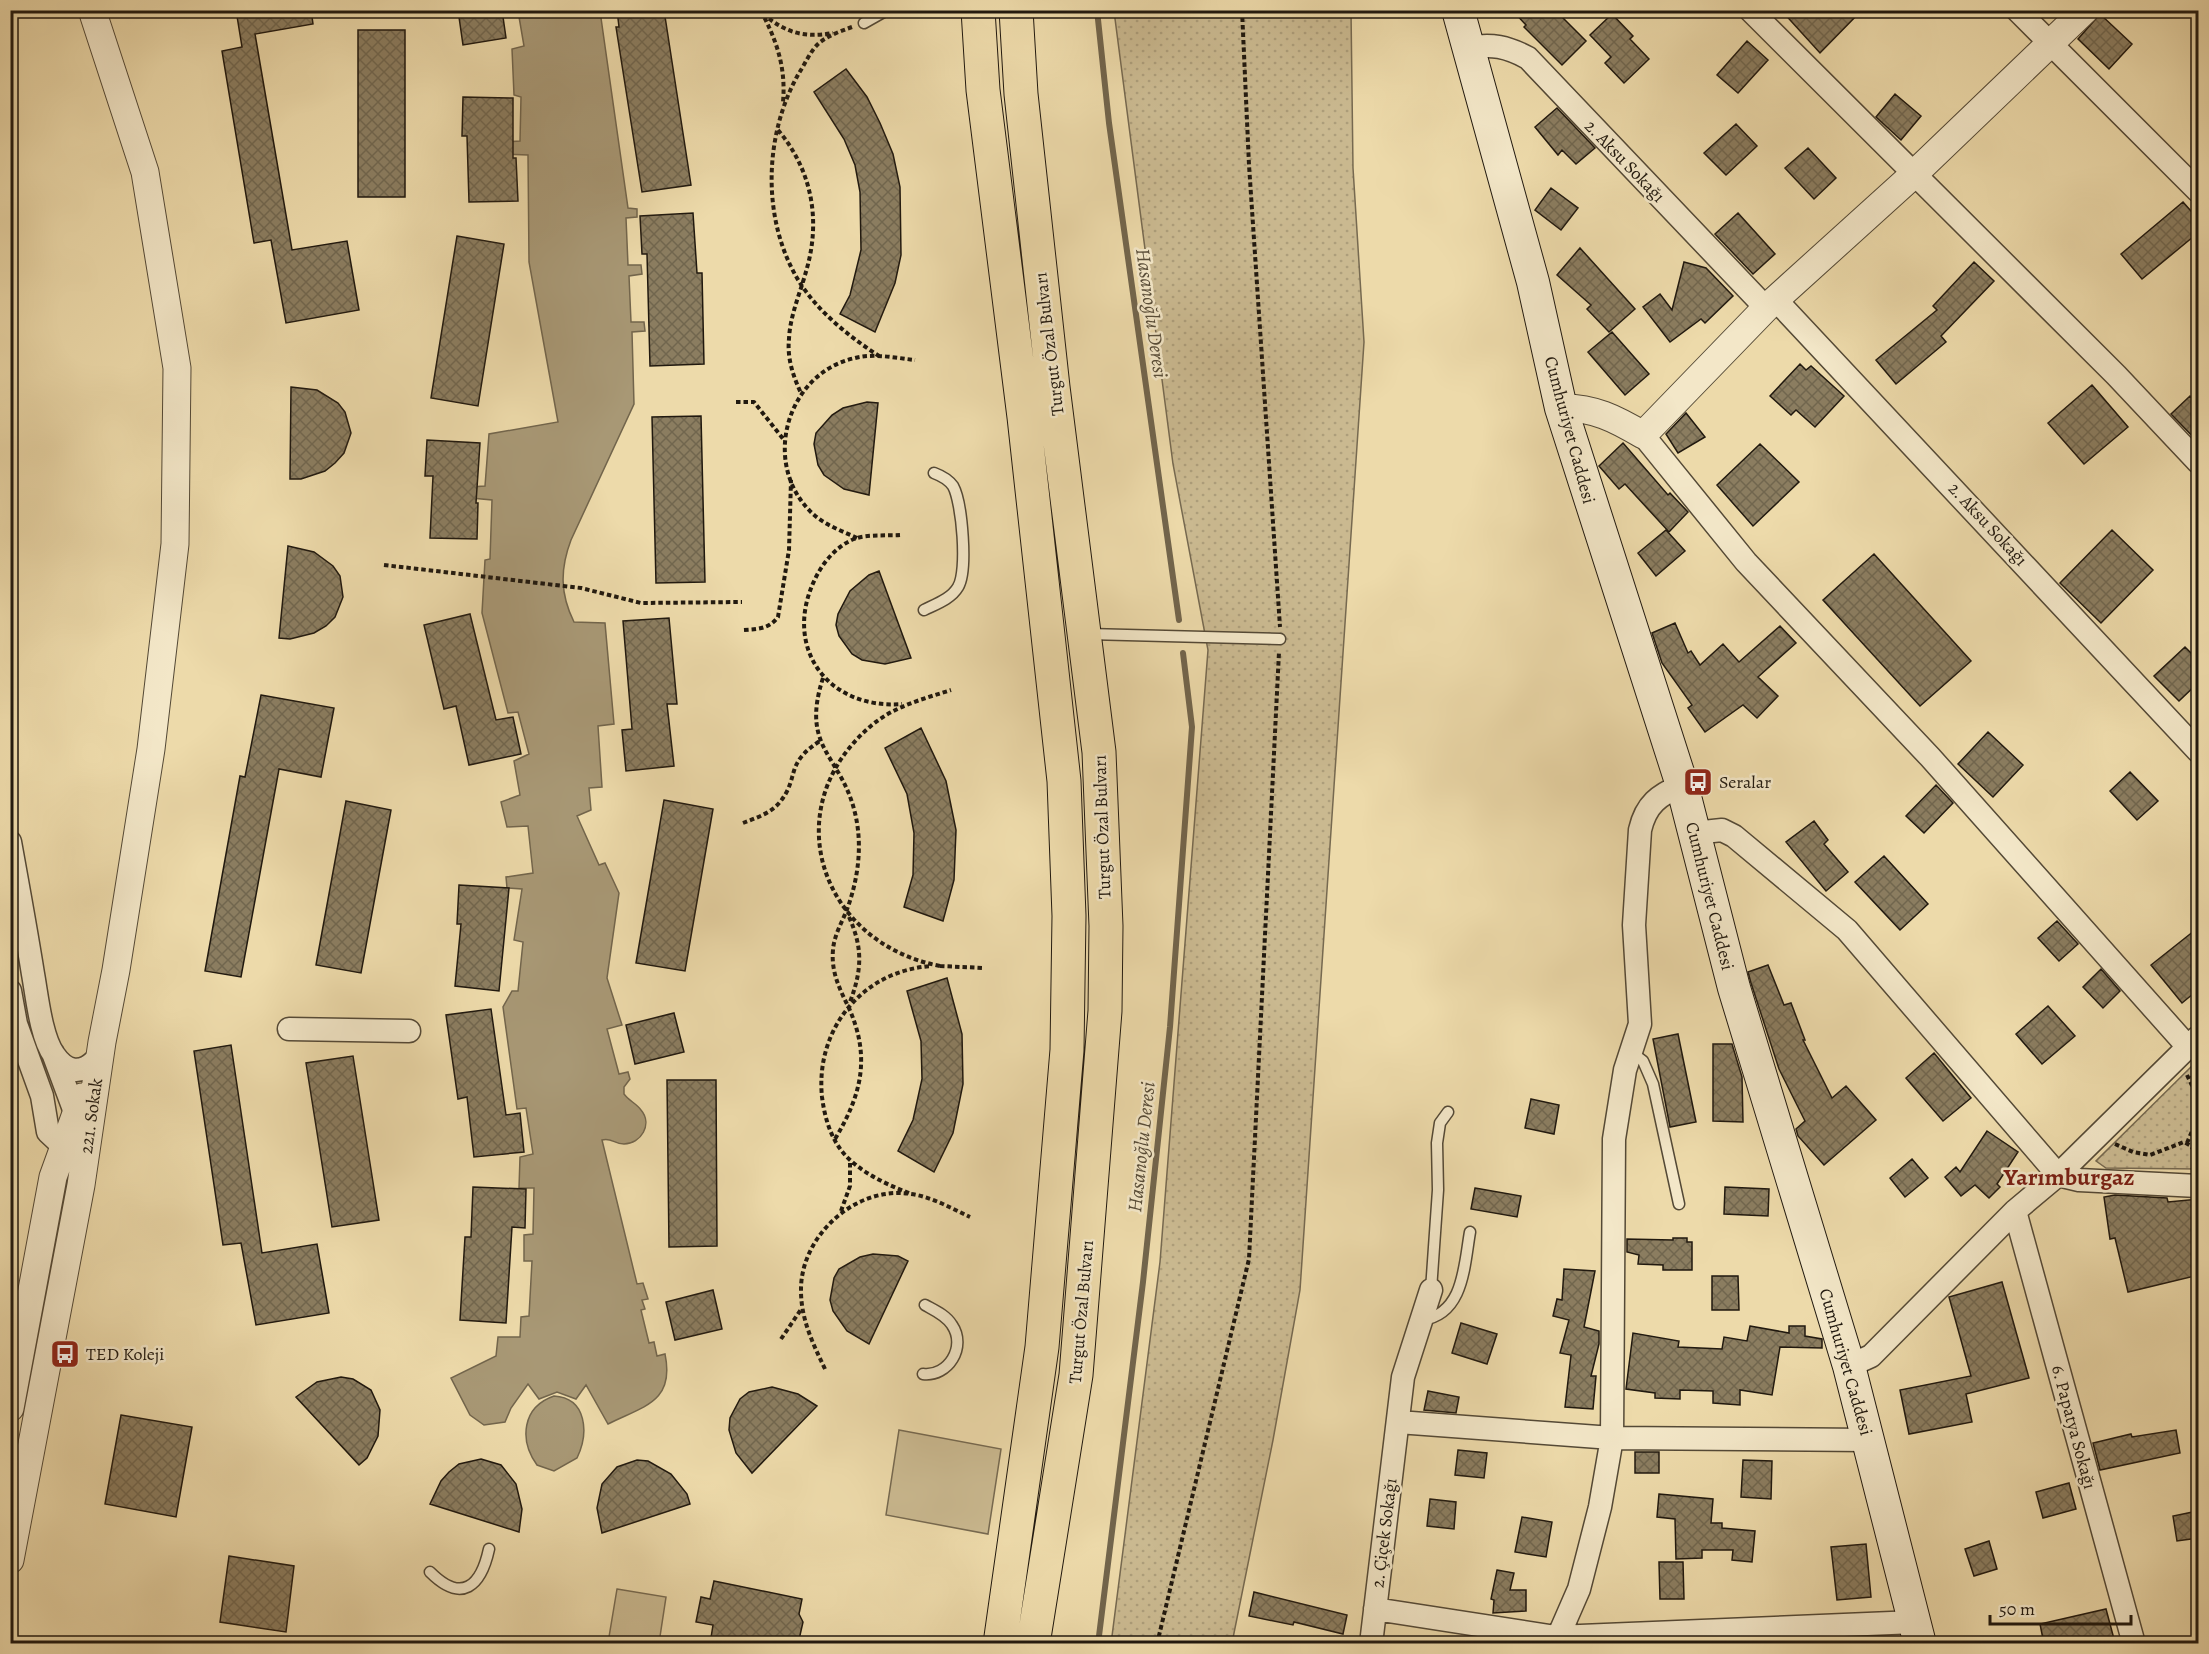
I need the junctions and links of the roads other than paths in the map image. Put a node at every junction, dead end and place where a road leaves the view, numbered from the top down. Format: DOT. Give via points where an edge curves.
graph roads {
  1 [pos="92,10"];
  2 [pos="887,10"];
  3 [pos="978,10"];
  4 [pos="1016,10"];
  5 [pos="1458,10"];
  6 [pos="1750,10"];
  7 [pos="2017,10"];
  8 [pos="2085,10"];
  9 [pos="864,23"];
  10 [pos="2049,44"];
  11 [pos="1469,48"];
  12 [pos="1913,175"];
  13 [pos="2199,191"];
  14 [pos="1771,304"];
  15 [pos="1561,408"];
  16 [pos="1642,435"];
  17 [pos="2199,462"];
  18 [pos="934,473"];
  19 [pos="924,610"];
  20 [pos="1085,634"];
  21 [pos="1280,639"];
  22 [pos="2199,751"];
  23 [pos="1682,784"];
  24 [pos="1694,832"];
  25 [pos="10,842"];
  26 [pos="10,991"];
  27 [pos="289,1029"];
  28 [pos="410,1032"];
  29 [pos="2193,1042"];
  30 [pos="99,1052"];
  31 [pos="1631,1052"];
  32 [pos="52,1053"];
  33 [pos="1448,1112"];
  34 [pos="76,1114"];
  35 [pos="66,1141"];
  36 [pos="2058,1175"];
  37 [pos="2199,1186"];
  38 [pos="1679,1204"];
  39 [pos="2015,1211"];
  40 [pos="1470,1232"];
  41 [pos="1431,1290"];
  42 [pos="925,1305"];
  43 [pos="1422,1320"];
  44 [pos="1849,1366"];
  45 [pos="923,1374"];
  46 [pos="10,1408"];
  47 [pos="1398,1422"];
  48 [pos="1612,1438"];
  49 [pos="1868,1440"];
  50 [pos="489,1549"];
  51 [pos="10,1560"];
  52 [pos="430,1572"];
  53 [pos="1375,1610"];
  54 [pos="1918,1633"];
  55 [pos="1556,1640"];
  56 [pos="1000,1644"];
  57 [pos="1033,1644"];
  58 [pos="1371,1644"];
  59 [pos="2134,1644"];
  1 -- 30 [label="street" via="145,172 177,368 175,544 151,749"];
  2 -- 9 [label="lane"];
  3 -- 56 [label="main road, Turgut Özal Bulvarı" via="983,90 1064,781 1069,916 1067,1050 1042,1347"];
  4 -- 20 [label="main road, Turgut Özal Bulvarı" via="1022,106 1053,387"];
  5 -- 11 [label="main road, Cumhuriyet Caddesi"];
  6 -- 12 [label="street"];
  7 -- 10 [label="street"];
  8 -- 10 [label="street"];
  10 -- 12 [label="street"];
  10 -- 13 [label="street"];
  11 -- 14 [label="street, 2. Aksu Sokağı" via="1498,46 1528,58"];
  11 -- 15 [label="main road, Cumhuriyet Caddesi" via="1533,282"];
  12 -- 14 [label="street"];
  12 -- 17 [label="street"];
  14 -- 16 [label="street"];
  14 -- 22 [label="street, 2. Aksu Sokağı"];
  15 -- 16 [label="street" via="1593,410"];
  15 -- 23 [label="main road, Cumhuriyet Caddesi"];
  16 -- 29 [label="street" via="1746,562"];
  18 -- 19 [label="lane" via="948,480 957,496 964,568 953,593"];
  20 -- 21 [label="lane"];
  20 -- 57 [label="main road, Turgut Özal Bulvarı" via="1099,752 1105,1011 1076,1375"];
  23 -- 24 [label="main road, Cumhuriyet Caddesi"];
  23 -- 31 [label="street" via="1658,796 1646,811 1640,830 1634,925 1640,1024"];
  24 -- 36 [label="street" via="1722,830 1734,836 1847,930"];
  24 -- 44 [label="main road, Cumhuriyet Caddesi" via="1734,988"];
  25 -- 32 [label="street" via="39,1011"];
  26 -- 35 [label="street" via="16,1024 42,1096"];
  27 -- 28 [label="street"];
  29 -- 36 [label="street"];
  30 -- 32 [label="street" via="86,1070 79,1071 64,1067"];
  30 -- 34 [label="street, 221. Sokak"];
  30 -- 35 [label="street, 221. Sokak"];
  31 -- 38 [label="lane" via="1643,1061 1653,1084"];
  31 -- 48 [label="street" via="1614,1139"];
  32 -- 34 [label="street"];
  33 -- 41 [label="lane" via="1440,1123 1437,1143"];
  34 -- 35 [label="street, 221. Sokak"];
  35 -- 46 [label="street, 221. Sokak" via="53,1178"];
  35 -- 51 [label="street, 221. Sokak"];
  36 -- 37 [label="street" via="2079,1180"];
  36 -- 39 [label="street"];
  39 -- 44 [label="street" via="1871,1356"];
  39 -- 59 [label="street, 6. Papatya Sokağı"];
  40 -- 43 [label="lane" via="1451,1306 1434,1318"];
  41 -- 43 [label="street, 2. Çiçek Sokağı"];
  42 -- 45 [label="lane" via="951,1323 957,1343 947,1367 938,1373"];
  43 -- 47 [label="street, 2. Çiçek Sokağı" via="1403,1377"];
  44 -- 49 [label="main road, Cumhuriyet Caddesi"];
  47 -- 48 [label="street"];
  47 -- 53 [label="street, 2. Çiçek Sokağı"];
  48 -- 49 [label="street"];
  48 -- 55 [label="street" via="1600,1507 1579,1589"];
  49 -- 54 [label="main road, Cumhuriyet Caddesi"];
  50 -- 52 [label="lane" via="483,1574 470,1586 446,1584"];
  53 -- 55 [label="street"];
  53 -- 58 [label="street, 2. Çiçek Sokağı"];
  54 -- 55 [label="street"];
}
